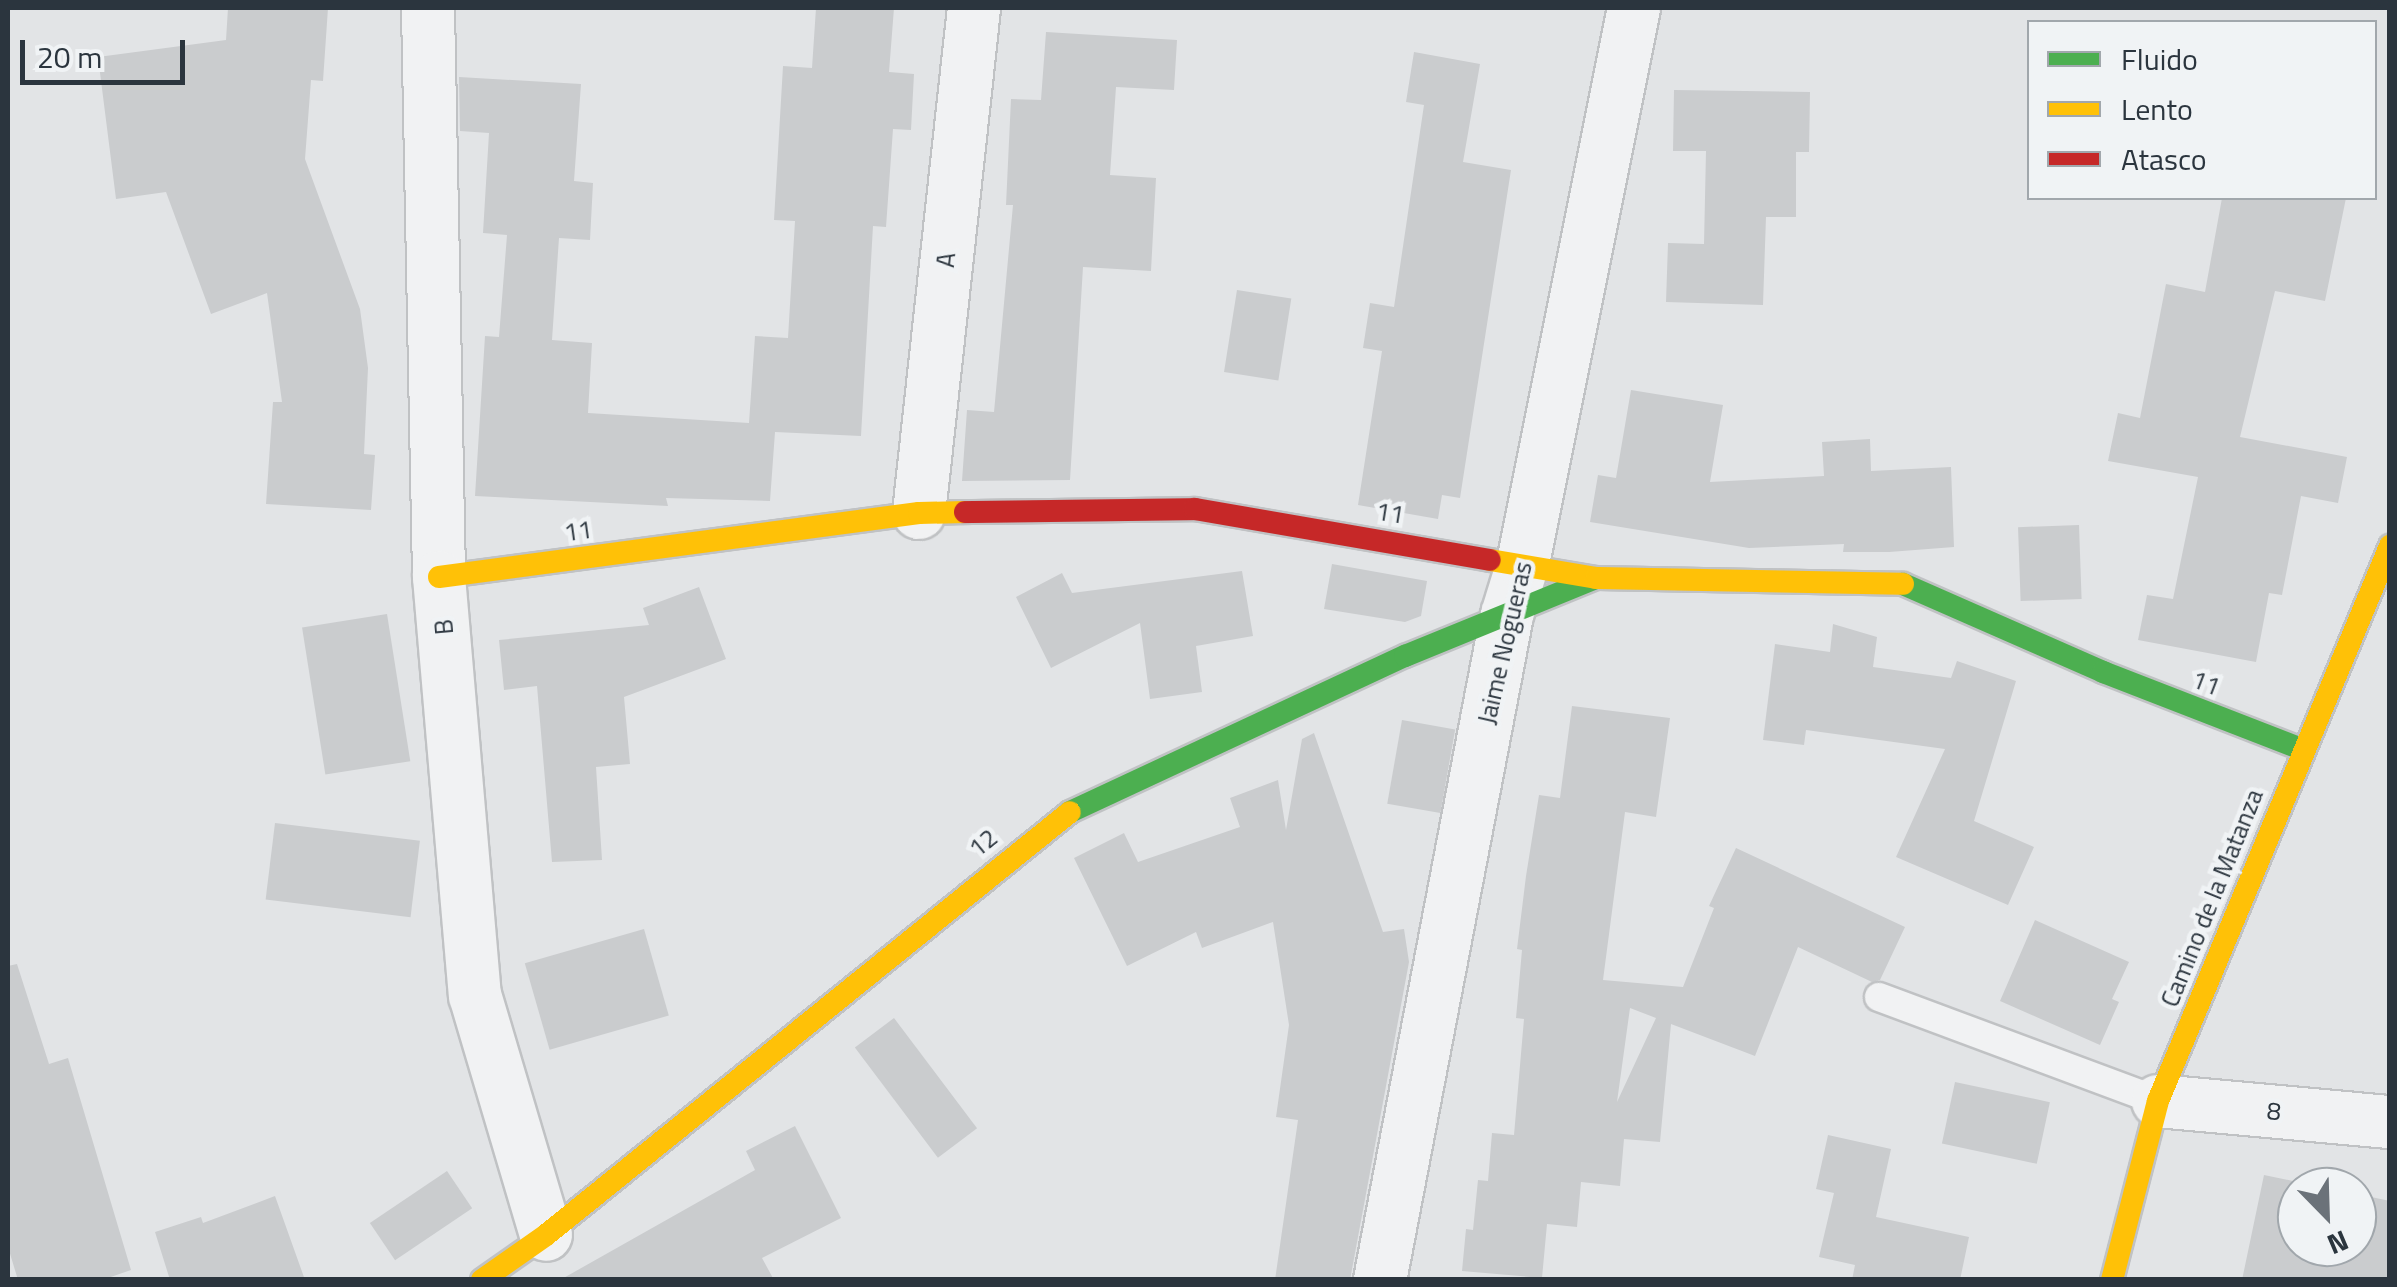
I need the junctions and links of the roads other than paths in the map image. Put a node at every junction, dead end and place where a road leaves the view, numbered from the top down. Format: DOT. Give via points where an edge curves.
graph roads {
  1 [pos="428,8"];
  2 [pos="974,8"];
  3 [pos="1634,8"];
  4 [pos="919,513"];
  5 [pos="2390,546"];
  6 [pos="1523,563"];
  7 [pos="439,577"];
  8 [pos="1596,578"];
  9 [pos="1507,615"];
  10 [pos="2302,749"];
  11 [pos="1879,997"];
  12 [pos="2158,1101"];
  13 [pos="2390,1122"];
  14 [pos="546,1235"];
  15 [pos="482,1280"];
  16 [pos="1380,1280"];
  17 [pos="2112,1280"];
  1 -- 7 [label="street, B"];
  2 -- 4 [label="street, A"];
  3 -- 6 [label="street, Jaime Nogueras"];
  4 -- 6 [label="street, 11" via="1195,509"];
  4 -- 7 [label="street, 11"];
  5 -- 10 [label="street, Camino de la Matanza"];
  6 -- 8 [label="street, 11"];
  6 -- 9 [label="street, Jaime Nogueras"];
  7 -- 14 [label="street, B" via="475,995"];
  8 -- 9 [label="street, 12"];
  8 -- 10 [label="street, 11" via="1907,584 2103,672"];
  9 -- 14 [label="street, 12" via="1058,818"];
  9 -- 16 [label="street, Jaime Nogueras"];
  10 -- 12 [label="street, Camino de la Matanza"];
  11 -- 12 [label="lane"];
  12 -- 13 [label="street, 8"];
  12 -- 17 [label="street, Camino de la Matanza"];
  14 -- 15 [label="street, 12"];
}
